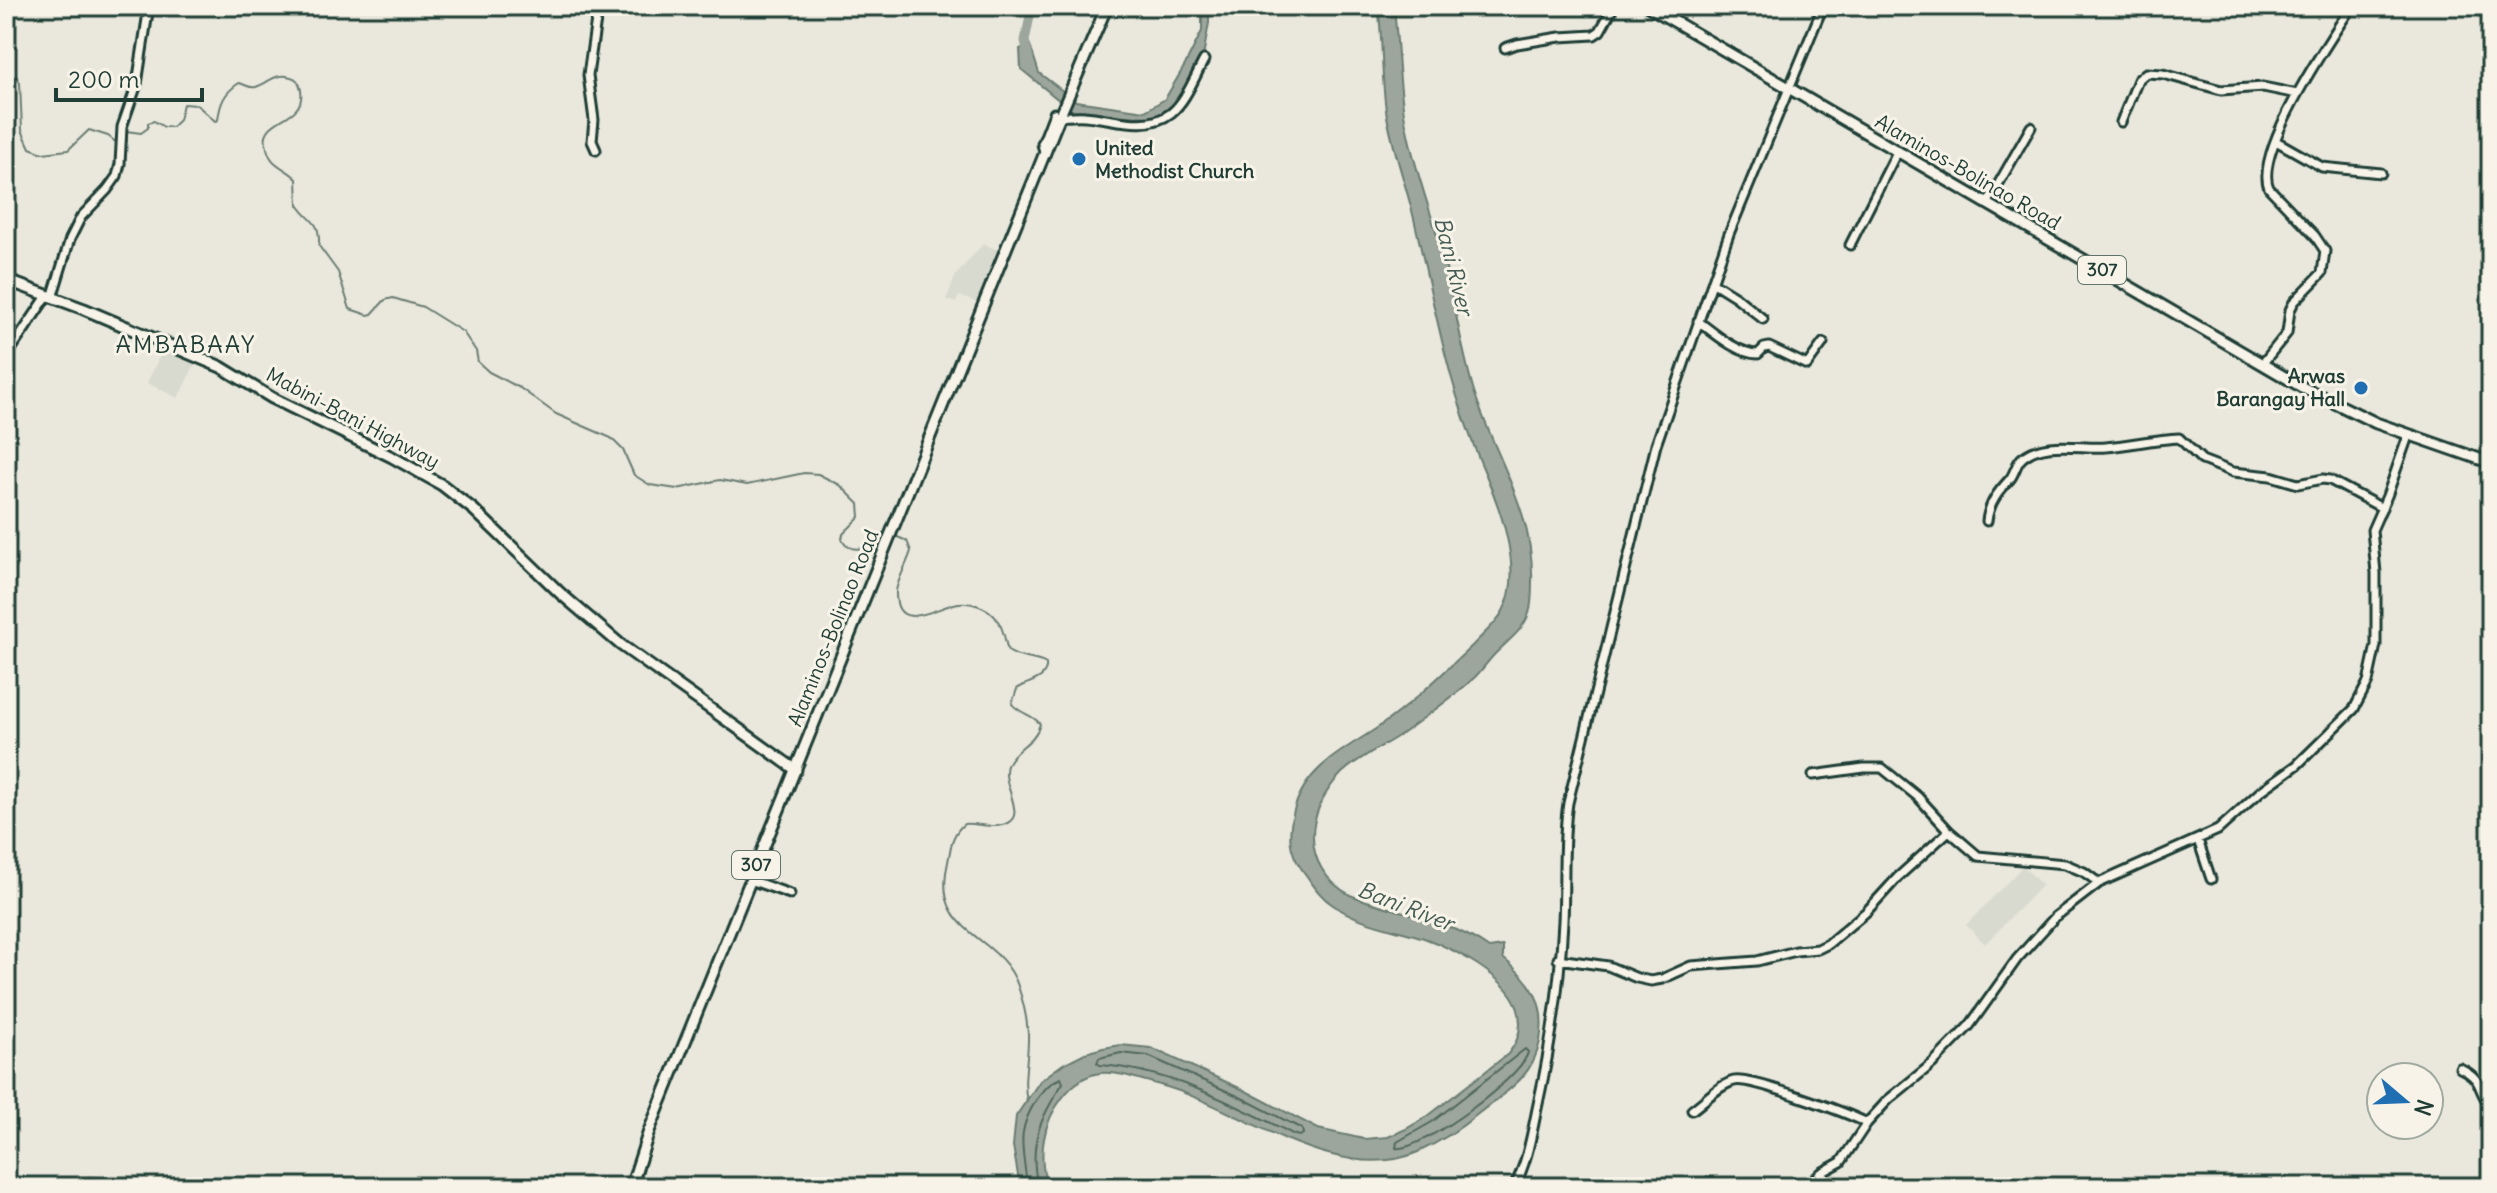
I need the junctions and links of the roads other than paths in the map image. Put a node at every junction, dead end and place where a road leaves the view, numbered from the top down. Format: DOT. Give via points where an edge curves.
graph roads {
  1 [pos="149,6"];
  2 [pos="598,6"];
  3 [pos="1107,6"];
  4 [pos="1614,6"];
  5 [pos="1648,6"];
  6 [pos="1823,6"];
  7 [pos="2352,6"];
  8 [pos="1505,48"];
  9 [pos="1204,60"];
  10 [pos="1790,88"];
  11 [pos="2297,94"];
  12 [pos="1058,114"];
  13 [pos="2121,122"];
  14 [pos="2031,127"];
  15 [pos="2276,141"];
  16 [pos="596,150"];
  17 [pos="1897,152"];
  18 [pos="2381,173"];
  19 [pos="1987,204"];
  20 [pos="1850,245"];
  21 [pos="6,280"];
  22 [pos="1712,282"];
  23 [pos="50,297"];
  24 [pos="1763,319"];
  25 [pos="1698,321"];
  26 [pos="1823,343"];
  27 [pos="6,357"];
  28 [pos="2263,363"];
  29 [pos="2408,436"];
  30 [pos="2491,463"];
  31 [pos="2382,508"];
  32 [pos="1987,521"];
  33 [pos="796,770"];
  34 [pos="1813,775"];
  35 [pos="1949,831"];
  36 [pos="2198,840"];
  37 [pos="2211,879"];
  38 [pos="750,880"];
  39 [pos="2099,883"];
  40 [pos="790,894"];
  41 [pos="1558,959"];
  42 [pos="2460,1068"];
  43 [pos="2491,1106"];
  44 [pos="1692,1110"];
  45 [pos="1867,1123"];
  46 [pos="631,1187"];
  47 [pos="1514,1187"];
  48 [pos="1807,1187"];
  1 -- 23 [label="street" via="137,84 122,127 117,176 81,217"];
  2 -- 16 [label="street" via="588,75"];
  3 -- 12 [label="main road, Alaminos-Bolinao Road / 307"];
  4 -- 8 [label="street" via="1597,34"];
  5 -- 10 [label="main road, Alaminos-Bolinao Road / 307"];
  6 -- 10 [label="street"];
  7 -- 11 [label="street"];
  9 -- 12 [label="street" via="1177,106 1158,120"];
  10 -- 17 [label="main road, Alaminos-Bolinao Road / 307"];
  10 -- 22 [label="street"];
  11 -- 13 [label="street" via="2263,87 2221,90 2146,73"];
  11 -- 15 [label="street"];
  12 -- 33 [label="main road, Alaminos-Bolinao Road / 307"];
  14 -- 19 [label="street"];
  15 -- 18 [label="street" via="2322,167"];
  15 -- 28 [label="street" via="2266,181 2323,245 2325,260 2317,281 2292,306 2285,337"];
  17 -- 19 [label="main road, Alaminos-Bolinao Road / 307"];
  17 -- 20 [label="street"];
  19 -- 28 [label="main road, Alaminos-Bolinao Road / 307"];
  21 -- 23 [label="main road, Mabini-Bani Highway"];
  22 -- 24 [label="street"];
  22 -- 25 [label="street"];
  23 -- 27 [label="street"];
  23 -- 33 [label="main road, Mabini-Bani Highway" via="221,367 442,485 621,645"];
  25 -- 26 [label="street" via="1749,354 1769,347 1807,365"];
  25 -- 41 [label="street" via="1646,483 1568,803"];
  28 -- 29 [label="main road, Alaminos-Bolinao Road / 307" via="2349,411"];
  29 -- 30 [label="main road, Alaminos-Bolinao Road / 307"];
  29 -- 31 [label="street"];
  31 -- 32 [label="street" via="2330,480 2298,484 2233,472 2202,460 2179,438 2048,447 2025,456 1991,504"];
  31 -- 36 [label="street" via="2372,530 2376,645 2362,696 2297,765 2218,830"];
  33 -- 38 [label="main road, Alaminos-Bolinao Road / 307"];
  34 -- 35 [label="street" via="1882,768"];
  35 -- 39 [label="street" via="1978,856 2065,864"];
  35 -- 41 [label="street" via="1866,912 1818,949 1691,966 1657,980"];
  36 -- 37 [label="street"];
  36 -- 39 [label="street"];
  38 -- 40 [label="street"];
  38 -- 46 [label="main road, Alaminos-Bolinao Road / 307"];
  39 -- 45 [label="street" via="2055,917 1970,1025"];
  41 -- 47 [label="street" via="1540,1099 1525,1164"];
  42 -- 43 [label="street" via="2475,1077"];
  44 -- 45 [label="street" via="1729,1083 1746,1081"];
  45 -- 48 [label="street" via="1845,1158"];
}
